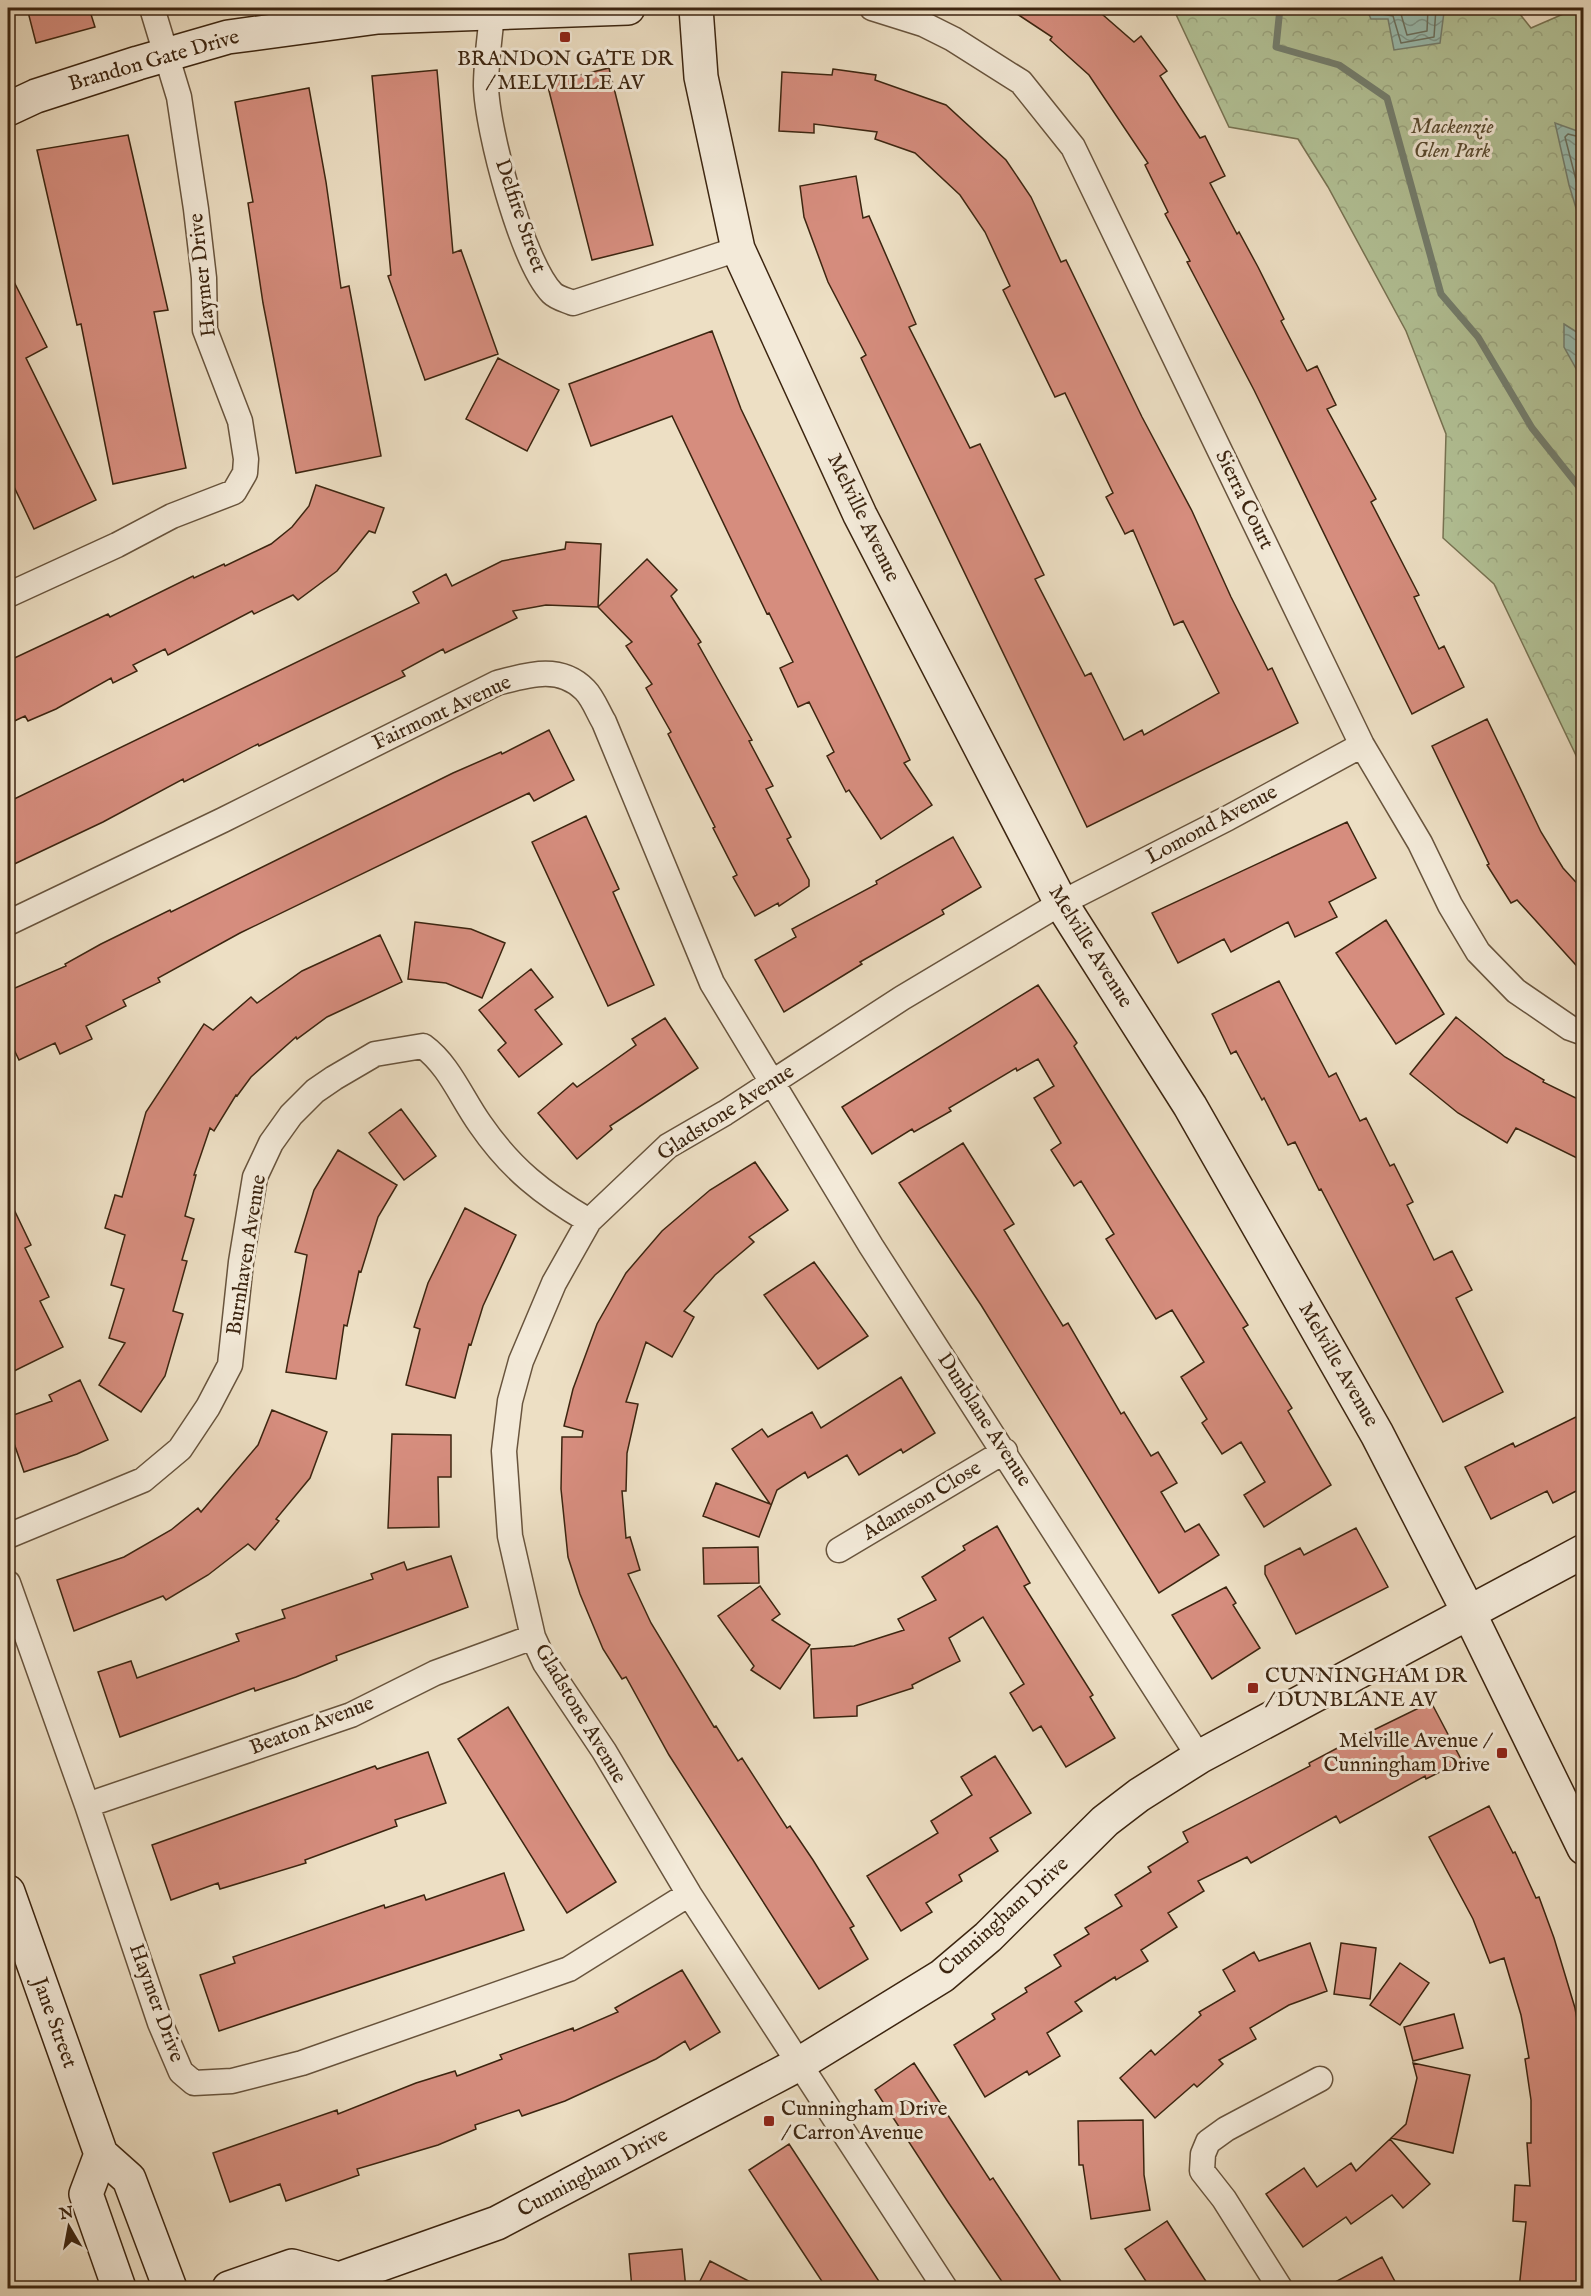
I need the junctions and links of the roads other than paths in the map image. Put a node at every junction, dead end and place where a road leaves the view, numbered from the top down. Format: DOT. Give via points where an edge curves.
graph roads {
  1 [pos="152,8"];
  2 [pos="628,8"];
  3 [pos="696,8"];
  4 [pos="872,8"];
  5 [pos="492,13"];
  6 [pos="165,54"];
  7 [pos="8,109"];
  8 [pos="738,249"];
  9 [pos="10,590"];
  10 [pos="1362,745"];
  11 [pos="1061,903"];
  12 [pos="8,923"];
  13 [pos="1584,1033"];
  14 [pos="772,1081"];
  15 [pos="590,1221"];
  16 [pos="1005,1451"];
  17 [pos="8,1536"];
  18 [pos="839,1550"];
  19 [pos="1584,1551"];
  20 [pos="8,1583"];
  21 [pos="1468,1611"];
  22 [pos="533,1637"];
  23 [pos="1199,1758"];
  24 [pos="87,1805"];
  25 [pos="1584,1848"];
  26 [pos="8,1892"];
  27 [pos="689,1894"];
  28 [pos="799,2064"];
  29 [pos="1320,2079"];
  30 [pos="101,2154"];
  31 [pos="336,2284"];
  32 [pos="119,2289"];
  33 [pos="170,2289"];
  34 [pos="229,2289"];
  35 [pos="945,2289"];
  36 [pos="1280,2289"];
  1 -- 6 [label="street, Haymer Drive"];
  2 -- 5 [label="street, Brandon Gate Drive"];
  3 -- 8 [label="street, Melville Avenue" via="700,77"];
  4 -- 10 [label="street, Sierra Court" via="923,24 1021,82 1073,147"];
  5 -- 6 [label="street, Brandon Gate Drive" via="378,17 310,25 228,37"];
  5 -- 8 [label="street, Delfire Street" via="486,87 495,141 506,188 524,237 541,280 554,295 573,303"];
  6 -- 7 [label="street, Brandon Gate Drive" via="36,96"];
  6 -- 9 [label="street, Haymer Drive" via="178,97 196,209 205,330 240,421 245,473 234,492"];
  8 -- 11 [label="street, Melville Avenue" via="860,515"];
  10 -- 11 [label="street, Lomond Avenue"];
  10 -- 13 [label="street, Sierra Court" via="1478,952 1516,991 1570,1028"];
  11 -- 14 [label="street, Gladstone Avenue"];
  11 -- 21 [label="street, Melville Avenue" via="1190,1106 1377,1434"];
  12 -- 14 [label="street, Fairmont Avenue" via="497,683 541,673 566,676 585,690 604,722 712,983"];
  14 -- 15 [label="street, Gladstone Avenue" via="668,1146"];
  14 -- 16 [label="street, Dunblane Avenue" via="871,1246"];
  15 -- 17 [label="street, Burnhaven Avenue" via="543,1194 506,1158 438,1057 423,1046 375,1054 356,1064 315,1091 291,1115 271,1143 255,1177 230,1365 180,1449 143,1480"];
  15 -- 22 [label="street, Gladstone Avenue" via="554,1282 521,1361 510,1401 504,1450 510,1536"];
  16 -- 18 [label="street, Adamson Close"];
  16 -- 23 [label="street, Dunblane Avenue"];
  19 -- 21 [label="street, Cunningham Drive"];
  20 -- 24 [label="street, Haymer Drive"];
  21 -- 23 [label="street, Cunningham Drive"];
  21 -- 25 [label="street, Melville Avenue"];
  22 -- 24 [label="street, Beaton Avenue" via="435,1673 351,1714"];
  22 -- 27 [label="street, Gladstone Avenue" via="545,1663 604,1751"];
  23 -- 28 [label="street, Cunningham Drive" via="1105,1821 942,1976"];
  24 -- 27 [label="street, Haymer Drive" via="160,2023 182,2072 194,2084 232,2081 302,2063 568,1969"];
  26 -- 30 [label="street, Jane Street"];
  27 -- 28 [label="street, Gladstone Avenue"];
  28 -- 31 [label="street, Cunningham Drive" via="497,2223"];
  28 -- 35 [label="street, Gladstone Avenue"];
  29 -- 36 [label="street" via="1227,2129 1208,2142 1203,2154 1202,2171"];
  30 -- 32 [label="street" via="86,2194"];
  30 -- 33 [label="street, Jane Street" via="129,2179"];
  31 -- 34 [label="street, Cunningham Drive" via="292,2266"];
}
